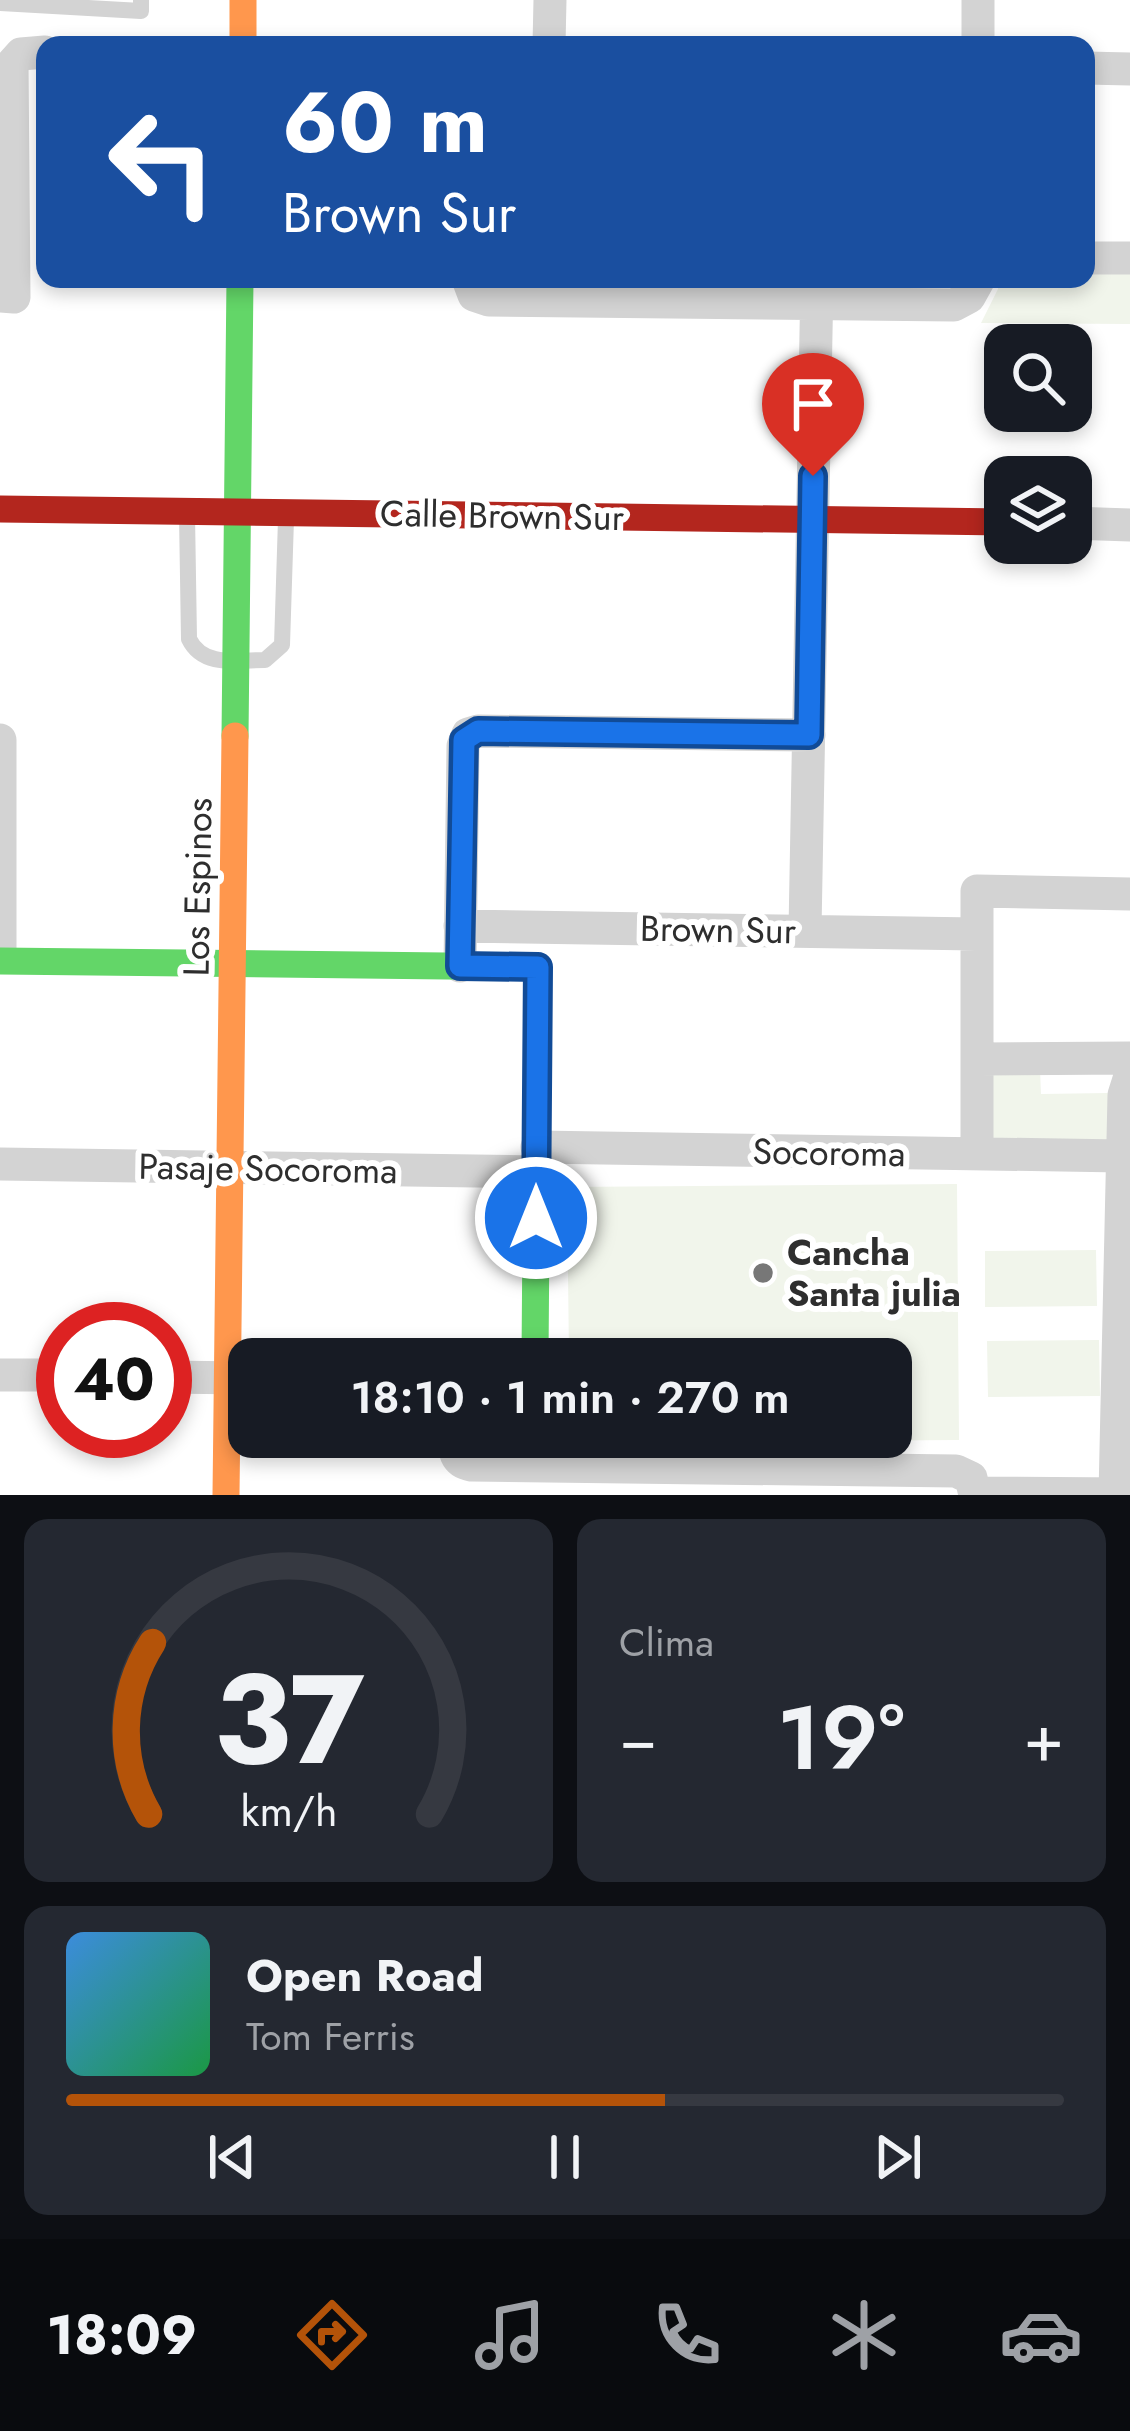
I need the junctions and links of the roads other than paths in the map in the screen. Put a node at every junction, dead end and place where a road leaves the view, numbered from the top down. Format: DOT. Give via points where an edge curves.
graph roads {
  1 [pos="141,0"];
  2 [pos="243,0"];
  3 [pos="550,0"];
  4 [pos="978,0"];
  5 [pos="0,4"];
  6 [pos="243,36"];
  7 [pos="549,36"];
  8 [pos="978,36"];
  9 [pos="36,53"];
  10 [pos="1095,68"];
  11 [pos="1130,69"];
  12 [pos="6,72"];
  13 [pos="1095,258"];
  14 [pos="1130,258"];
  15 [pos="240,288"];
  16 [pos="472,288"];
  17 [pos="974,288"];
  18 [pos="817,291"];
  19 [pos="7,297"];
  20 [pos="0,508"];
  21 [pos="188,511"];
  22 [pos="237,512"];
  23 [pos="286,513"];
  24 [pos="812,520"];
  25 [pos="984,522"];
  26 [pos="1092,524"];
  27 [pos="1130,525"];
  28 [pos="236,660"];
  29 [pos="809,735"];
  30 [pos="0,740"];
  31 [pos="1130,894"];
  32 [pos="460,926"];
  33 [pos="806,930"];
  34 [pos="976,934"];
  35 [pos="0,951"];
  36 [pos="0,961"];
  37 [pos="232,964"];
  38 [pos="460,966"];
  39 [pos="1130,1058"];
  40 [pos="977,1059"];
  41 [pos="1130,1076"];
  42 [pos="977,1154"];
  43 [pos="1122,1156"];
  44 [pos="537,1160"];
  45 [pos="0,1164"];
  46 [pos="230,1168"];
  47 [pos="236,1338"];
  48 [pos="535,1338"];
  49 [pos="0,1375"];
  50 [pos="36,1376"];
  51 [pos="192,1377"];
  52 [pos="228,1378"];
  53 [pos="230,1458"];
  54 [pos="459,1458"];
  55 [pos="497,1458"];
  56 [pos="675,1458"];
  57 [pos="975,1494"];
  58 [pos="1114,1494"];
  59 [pos="1130,1494"];
  60 [pos="226,1495"];
  1 -- 5 [label="lane" via="141,11"];
  2 -- 6 [label="street"];
  3 -- 7 [label="street"];
  4 -- 8 [label="street"];
  9 -- 12 [label="street" via="21,54"];
  10 -- 11 [label="street"];
  12 -- 19 [label="street"];
  13 -- 14 [label="street"];
  15 -- 22 [label="street, Los Espinos"];
  16 -- 18 [label="street" via="489,300"];
  17 -- 18 [label="street" via="954,305"];
  18 -- 24 [label="street"];
  20 -- 21 [label="street, Calle Brown Sur"];
  21 -- 22 [label="street, Calle Brown Sur"];
  21 -- 28 [label="lane" via="190,639 204,657"];
  22 -- 23 [label="street, Calle Brown Sur"];
  22 -- 28 [label="street, Los Espinos"];
  23 -- 24 [label="street, Calle Brown Sur"];
  23 -- 28 [label="lane" via="282,645 265,659"];
  24 -- 25 [label="street, Calle Brown Sur"];
  24 -- 29 [label="street"];
  26 -- 27 [label="street"];
  28 -- 37 [label="street, Los Espinos"];
  29 -- 32 [label="street" via="473,731 463,746"];
  29 -- 33 [label="street"];
  30 -- 35 [label="street"];
  31 -- 34 [label="street" via="977,891"];
  32 -- 33 [label="street, Brown Sur"];
  32 -- 38 [label="street"];
  33 -- 34 [label="street, Brown Sur"];
  34 -- 40 [label="street"];
  36 -- 37 [label="street"];
  37 -- 38 [label="street"];
  37 -- 46 [label="street, Los Espinos"];
  38 -- 44 [label="street" via="538,967"];
  39 -- 40 [label="street"];
  40 -- 42 [label="street"];
  41 -- 43 [label="street"];
  42 -- 43 [label="street, Socoroma"];
  42 -- 44 [label="street, Socoroma"];
  43 -- 58 [label="street"];
  44 -- 46 [label="street, Pasaje Socoroma"];
  44 -- 48 [label="street"];
  45 -- 46 [label="street, Pasaje Socoroma"];
  46 -- 47 [label="street, Los Espinos"];
  49 -- 50 [label="street"];
  51 -- 52 [label="street"];
  53 -- 60 [label="street, Los Espinos"];
  54 -- 55 [label="street"];
  56 -- 57 [label="street" via="956,1472 971,1478"];
  57 -- 58 [label="street"];
  58 -- 59 [label="street"];
}
